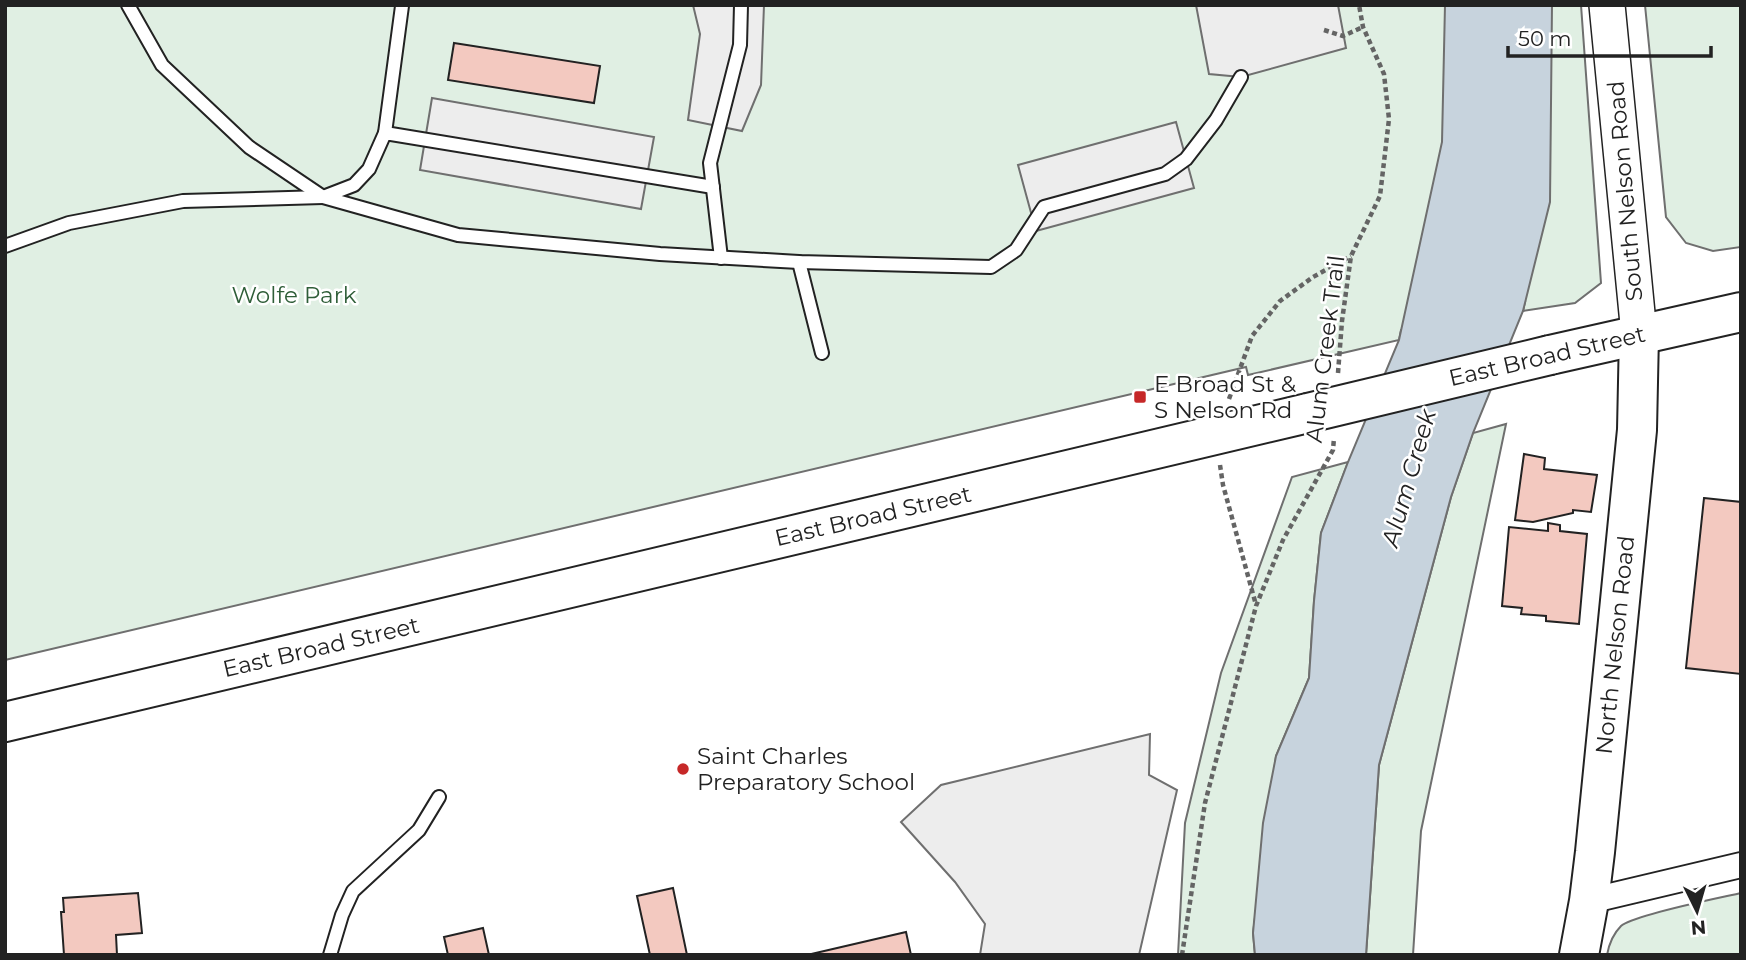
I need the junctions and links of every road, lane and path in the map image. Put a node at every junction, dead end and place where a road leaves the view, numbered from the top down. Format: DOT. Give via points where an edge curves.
graph roads {
  1 [pos="128,5"];
  2 [pos="741,5"];
  3 [pos="1359,5"];
  4 [pos="1607,5"];
  5 [pos="401,6"];
  6 [pos="1363,27"];
  7 [pos="1324,30"];
  8 [pos="1241,77"];
  9 [pos="385,132"];
  10 [pos="713,187"];
  11 [pos="323,197"];
  12 [pos="5,246"];
  13 [pos="721,258"];
  14 [pos="799,262"];
  15 [pos="1741,312"];
  16 [pos="1639,334"];
  17 [pos="822,353"];
  18 [pos="1337,386"];
  19 [pos="1321,425"];
  20 [pos="5,722"];
  21 [pos="439,797"];
  22 [pos="1741,865"];
  23 [pos="1589,901"];
  24 [pos="330,955"];
  25 [pos="1182,955"];
  26 [pos="1579,955"];
  1 -- 11 [label="lane" via="162,65 248,147"];
  2 -- 10 [label="lane" via="740,45 710,163"];
  3 -- 6 [label="path, Alum Creek Trail"];
  4 -- 16 [label="main road, South Nelson Road"];
  5 -- 9 [label="lane"];
  6 -- 7 [label="path" via="1343,36"];
  6 -- 18 [label="path, Alum Creek Trail" via="1384,74 1388,119 1380,196 1351,256"];
  8 -- 14 [label="lane" via="1186,159 1165,174 1044,207 1016,250 991,267"];
  9 -- 10 [label="lane"];
  9 -- 11 [label="lane" via="369,169 354,185"];
  10 -- 13 [label="lane"];
  11 -- 12 [label="lane" via="183,201 69,223"];
  11 -- 13 [label="lane" via="457,235"];
  13 -- 14 [label="lane"];
  14 -- 17 [label="lane"];
  15 -- 16 [label="main road, East Broad Street"];
  16 -- 19 [label="main road, East Broad Street, bridge" via="1550,355"];
  16 -- 23 [label="main road, North Nelson Road" via="1636,430"];
  19 -- 20 [label="main road, East Broad Street"];
  19 -- 25 [label="path, Alum Creek Trail" via="1333,450 1283,540 1256,606 1205,803"];
  21 -- 24 [label="lane" via="419,830 353,891"];
  22 -- 23 [label="street"];
  23 -- 26 [label="main road, North Nelson Road"];
}
